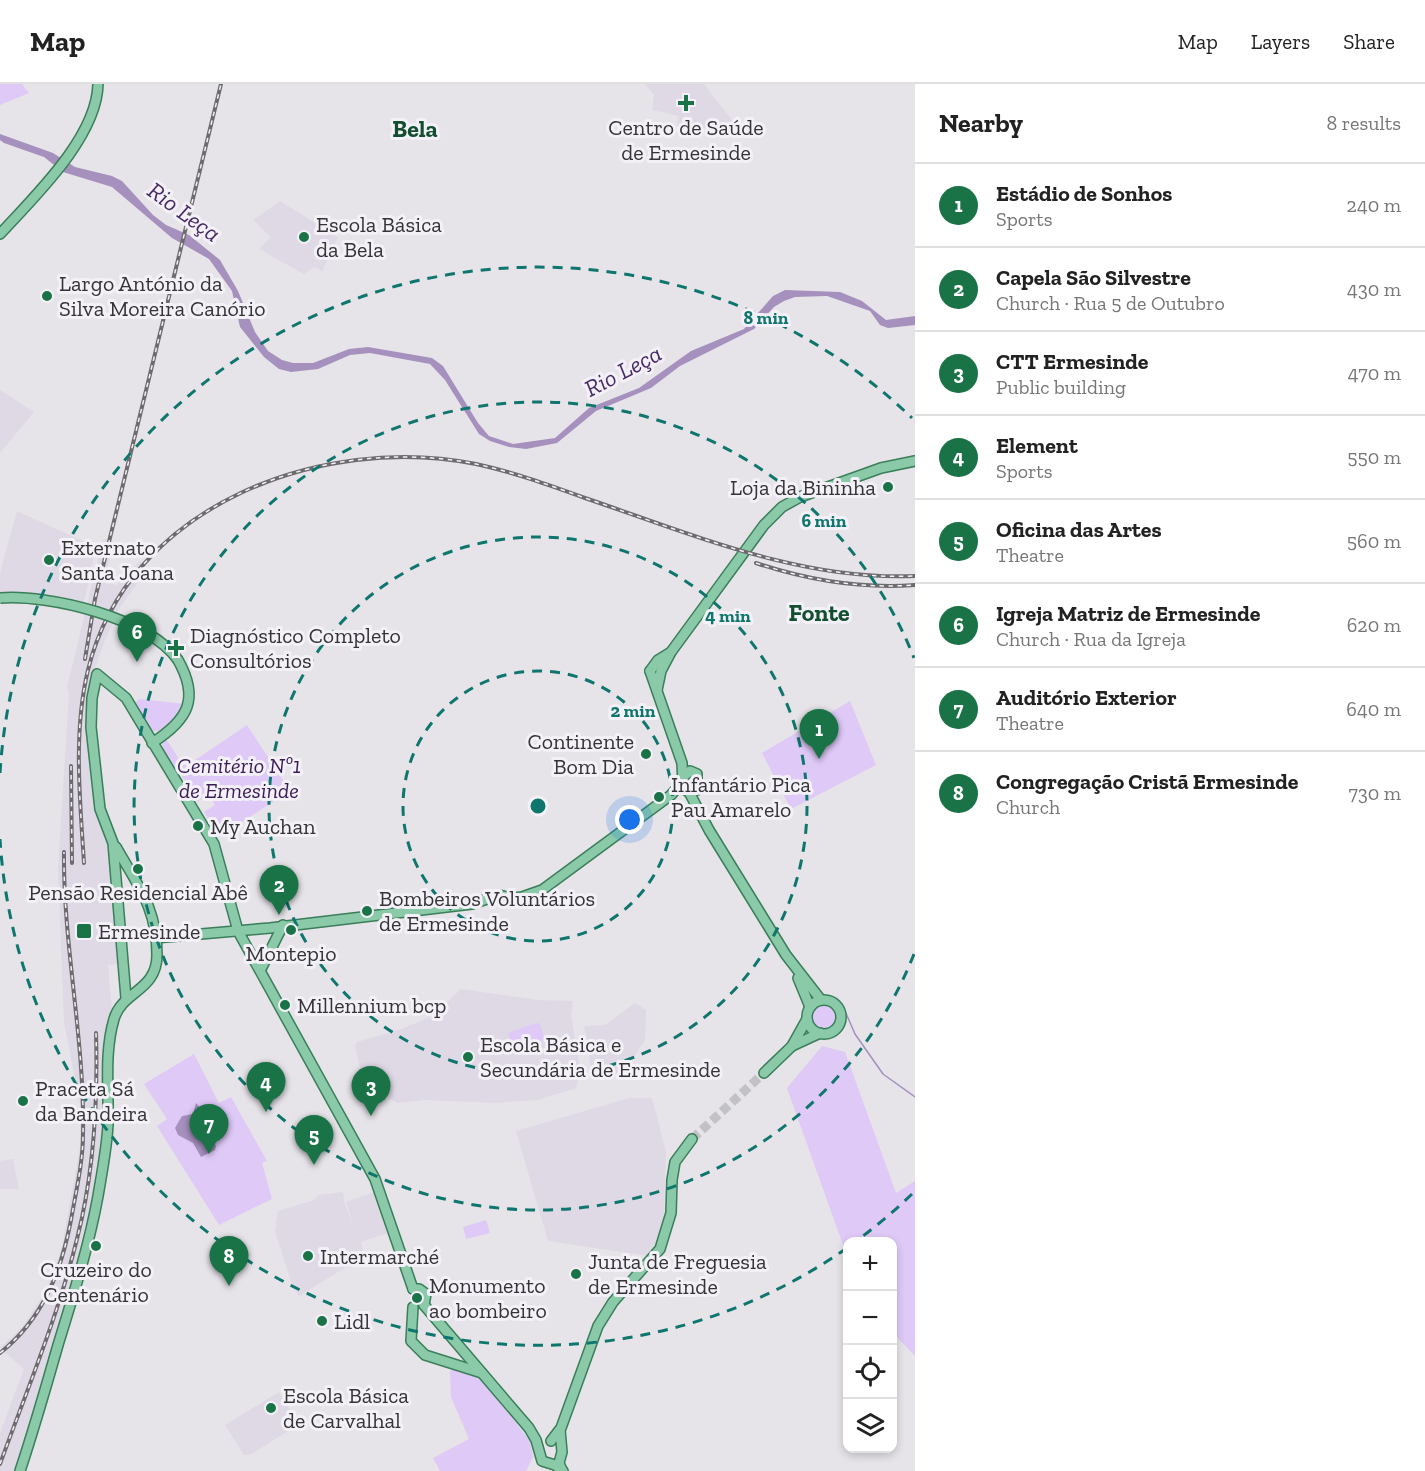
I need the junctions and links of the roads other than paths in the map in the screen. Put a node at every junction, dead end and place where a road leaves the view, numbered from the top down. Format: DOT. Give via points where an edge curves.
graph roads {
  1 [pos="98,84"];
  2 [pos="0,234"];
  3 [pos="914,461"];
  4 [pos="0,598"];
  5 [pos="671,652"];
  6 [pos="661,670"];
  7 [pos="650,671"];
  8 [pos="657,690"];
  9 [pos="152,743"];
  10 [pos="686,776"];
  11 [pos="698,785"];
  12 [pos="688,791"];
  13 [pos="671,795"];
  14 [pos="698,807"];
  15 [pos="121,866"];
  16 [pos="283,925"];
  17 [pos="238,931"];
  18 [pos="155,938"];
  19 [pos="261,969"];
  20 [pos="795,970"];
  21 [pos="126,998"];
  22 [pos="821,1000"];
  23 [pos="810,1007"];
  24 [pos="807,1019"];
  25 [pos="820,1033"];
  26 [pos="792,1046"];
  27 [pos="764,1073"];
  28 [pos="692,1139"];
  29 [pos="413,1289"];
  30 [pos="424,1305"];
  31 [pos="412,1307"];
  32 [pos="482,1373"];
  33 [pos="529,1428"];
  34 [pos="561,1428"];
  35 [pos="549,1441"];
  36 [pos="561,1449"];
  37 [pos="538,1451"];
  38 [pos="556,1462"];
  39 [pos="22,1471"];
  40 [pos="562,1471"];
  1 -- 2 [label="main road" via="84,135"];
  3 -- 5 [label="main road" via="881,468 782,507 764,525"];
  4 -- 9 [label="main road, bridge" via="46,600 99,614 157,638 178,660 190,685 187,708 174,727"];
  5 -- 6 [label="main road"];
  5 -- 7 [label="main road"];
  6 -- 7 [label="main road"];
  6 -- 8 [label="main road"];
  7 -- 8 [label="main road"];
  8 -- 10 [label="main road"];
  9 -- 15 [label="main road" via="123,695 97,674 91,727 100,809"];
  9 -- 17 [label="main road" via="214,844"];
  10 -- 11 [label="main road" via="698,777"];
  10 -- 12 [label="main road"];
  10 -- 13 [label="main road"];
  11 -- 12 [label="main road"];
  11 -- 14 [label="main road"];
  12 -- 13 [label="main road"];
  12 -- 14 [label="main road"];
  13 -- 16 [label="main road" via="542,890 511,898"];
  14 -- 20 [label="main road"];
  15 -- 18 [label="main road" via="148,900"];
  15 -- 21 [label="main road"];
  16 -- 17 [label="main road"];
  16 -- 19 [label="main road"];
  17 -- 18 [label="main road"];
  17 -- 19 [label="main road"];
  18 -- 21 [label="main road" via="157,961 151,979 140,992"];
  19 -- 29 [label="main road" via="375,1179"];
  20 -- 22 [label="main road"];
  20 -- 23 [label="main road"];
  21 -- 39 [label="main road" via="113,1024 107,1075 108,1125 98,1197"];
  22 -- 23 [label="main road"];
  22 -- 25 [label="main road" via="832,1002 840,1015 835,1029"];
  23 -- 24 [label="main road"];
  24 -- 25 [label="main road"];
  24 -- 26 [label="main road"];
  25 -- 26 [label="main road"];
  26 -- 27 [label="main road"];
  28 -- 34 [label="main road" via="675,1162 671,1213 660,1249 598,1326"];
  29 -- 30 [label="main road" via="424,1292"];
  29 -- 31 [label="main road" via="408,1299"];
  30 -- 31 [label="main road"];
  30 -- 32 [label="main road"];
  31 -- 32 [label="main road" via="410,1336 419,1352"];
  32 -- 33 [label="main road"];
  33 -- 35 [label="main road"];
  33 -- 37 [label="main road"];
  34 -- 35 [label="main road"];
  34 -- 36 [label="main road"];
  35 -- 36 [label="main road"];
  35 -- 37 [label="main road"];
  36 -- 38 [label="main road"];
  37 -- 38 [label="main road" via="542,1461"];
  38 -- 40 [label="main road"];
}
